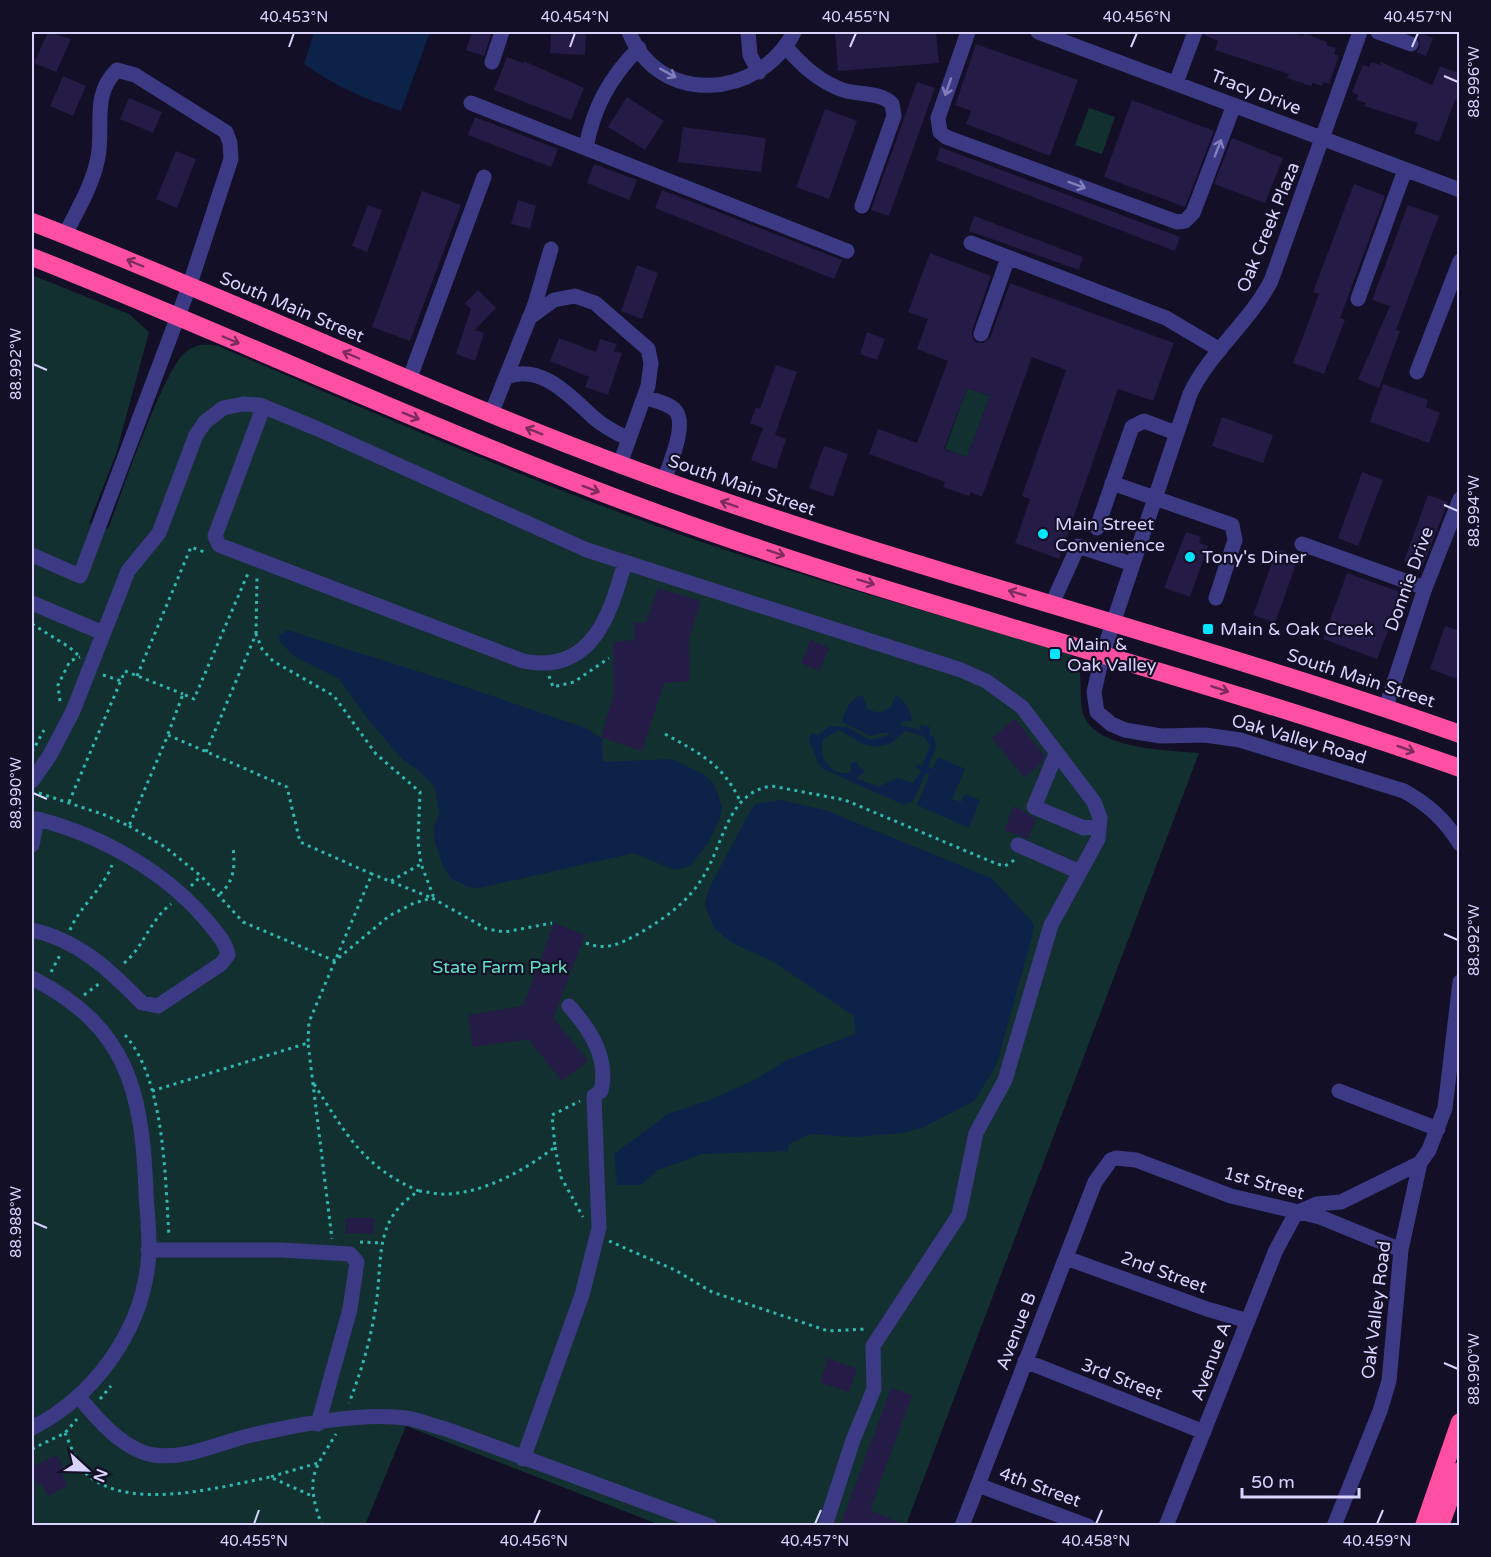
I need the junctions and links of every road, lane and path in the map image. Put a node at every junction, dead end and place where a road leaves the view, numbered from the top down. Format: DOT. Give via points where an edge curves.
graph roads {
  1 [pos="502,32"];
  2 [pos="629,32"];
  3 [pos="748,32"];
  4 [pos="794,32"];
  5 [pos="968,32"];
  6 [pos="1038,32"];
  7 [pos="1195,32"];
  8 [pos="1360,32"];
  9 [pos="1378,32"];
  10 [pos="1411,44"];
  11 [pos="786,47"];
  12 [pos="639,48"];
  13 [pos="492,62"];
  14 [pos="759,72"];
  15 [pos="1176,83"];
  16 [pos="471,103"];
  17 [pos="1234,105"];
  18 [pos="1323,139"];
  19 [pos="586,148"];
  20 [pos="1406,170"];
  21 [pos="484,177"];
  22 [pos="1460,190"];
  23 [pos="862,206"];
  24 [pos="32,222"];
  25 [pos="65,235"];
  26 [pos="971,243"];
  27 [pos="551,249"];
  28 [pos="847,251"];
  29 [pos="32,257"];
  30 [pos="1008,258"];
  31 [pos="1460,261"];
  32 [pos="189,287"];
  33 [pos="1358,299"];
  34 [pos="177,317"];
  35 [pos="529,318"];
  36 [pos="981,334"];
  37 [pos="1220,350"];
  38 [pos="1418,372"];
  39 [pos="506,377"];
  40 [pos="409,380"];
  41 [pos="644,397"];
  42 [pos="260,405"];
  43 [pos="491,414"];
  44 [pos="1176,433"];
  45 [pos="629,439"];
  46 [pos="620,464"];
  47 [pos="666,481"];
  48 [pos="1112,483"];
  49 [pos="1155,498"];
  50 [pos="1460,499"];
  51 [pos="657,512"];
  52 [pos="1097,528"];
  53 [pos="1302,544"];
  54 [pos="32,555"];
  55 [pos="210,555"];
  56 [pos="626,562"];
  57 [pos="1132,564"];
  58 [pos="240,566"];
  59 [pos="250,570"];
  60 [pos="1425,588"];
  61 [pos="1216,598"];
  62 [pos="32,603"];
  63 [pos="1052,604"];
  64 [pos="1113,622"];
  65 [pos="32,624"];
  66 [pos="103,633"];
  67 [pos="256,634"];
  68 [pos="1103,653"];
  69 [pos="85,659"];
  70 [pos="136,676"];
  71 [pos="183,694"];
  72 [pos="60,702"];
  73 [pos="1386,707"];
  74 [pos="49,722"];
  75 [pos="665,734"];
  76 [pos="1460,734"];
  77 [pos="168,735"];
  78 [pos="32,752"];
  79 [pos="206,752"];
  80 [pos="1056,754"];
  81 [pos="1460,768"];
  82 [pos="32,781"];
  83 [pos="32,790"];
  84 [pos="740,801"];
  85 [pos="69,802"];
  86 [pos="1099,825"];
  87 [pos="128,826"];
  88 [pos="1460,844"];
  89 [pos="32,845"];
  90 [pos="233,847"];
  91 [pos="1022,847"];
  92 [pos="117,851"];
  93 [pos="421,864"];
  94 [pos="1080,872"];
  95 [pos="372,874"];
  96 [pos="201,876"];
  97 [pos="390,881"];
  98 [pos="220,895"];
  99 [pos="181,896"];
  100 [pos="432,898"];
  101 [pos="552,923"];
  102 [pos="32,930"];
  103 [pos="66,941"];
  104 [pos="586,943"];
  105 [pos="335,961"];
  106 [pos="51,972"];
  107 [pos="112,972"];
  108 [pos="32,978"];
  109 [pos="1460,982"];
  110 [pos="84,996"];
  111 [pos="569,1006"];
  112 [pos="308,1043"];
  113 [pos="152,1091"];
  114 [pos="1339,1091"];
  115 [pos="594,1096"];
  116 [pos="1438,1130"];
  117 [pos="555,1147"];
  118 [pos="1116,1158"];
  119 [pos="1420,1163"];
  120 [pos="419,1191"];
  121 [pos="1296,1213"];
  122 [pos="597,1234"];
  123 [pos="332,1242"];
  124 [pos="148,1250"];
  125 [pos="1401,1250"];
  126 [pos="1066,1258"];
  127 [pos="1248,1321"];
  128 [pos="883,1330"];
  129 [pos="1025,1361"];
  130 [pos="79,1397"];
  131 [pos="1460,1422"];
  132 [pos="318,1424"];
  133 [pos="32,1428"];
  134 [pos="1204,1432"];
  135 [pos="64,1433"];
  136 [pos="523,1459"];
  137 [pos="318,1463"];
  138 [pos="1460,1471"];
  139 [pos="270,1477"];
  140 [pos="978,1485"];
  141 [pos="311,1496"];
  142 [pos="710,1526"];
  143 [pos="825,1526"];
  144 [pos="962,1526"];
  145 [pos="1088,1526"];
  146 [pos="1166,1526"];
  147 [pos="1334,1526"];
  148 [pos="1424,1526"];
  149 [pos="1440,1526"];
  1 -- 13 [label="street"];
  2 -- 12 [label="street"];
  3 -- 14 [label="street" via="750,55"];
  4 -- 11 [label="street"];
  5 -- 17 [label="street, one-way" via="938,118 940,132 1177,222 1185,221 1193,213"];
  6 -- 15 [label="street, Tracy Drive"];
  7 -- 15 [label="street"];
  8 -- 18 [label="street, Oak Creek Plaza"];
  9 -- 10 [label="street"];
  11 -- 14 [label="street"];
  11 -- 23 [label="street" via="821,79 861,95 883,97 892,104 894,116"];
  12 -- 14 [label="street, one-way" via="660,69 694,84 731,83"];
  12 -- 19 [label="street" via="622,65 598,102"];
  15 -- 17 [label="street, Tracy Drive"];
  16 -- 19 [label="street"];
  17 -- 18 [label="street, Tracy Drive"];
  18 -- 20 [label="street, Tracy Drive"];
  18 -- 37 [label="street, Oak Creek Plaza" via="1271,281 1248,318"];
  19 -- 28 [label="street"];
  20 -- 22 [label="street, Tracy Drive"];
  20 -- 33 [label="street"];
  21 -- 40 [label="street"];
  24 -- 25 [label="highway, South Main Street"];
  32 -- 25 [label="highway, South Main Street, one-way"];
  25 -- 32 [label="street" via="87,191 98,157 100,98 108,79 117,70 135,75 206,117 226,132 230,143 231,159"];
  26 -- 30 [label="street"];
  27 -- 35 [label="street"];
  29 -- 34 [label="highway"];
  30 -- 36 [label="street"];
  30 -- 37 [label="street" via="1166,318"];
  31 -- 38 [label="street"];
  32 -- 34 [label="street"];
  40 -- 32 [label="highway, South Main Street, one-way"];
  34 -- 51 [label="highway, one-way" via="508,457"];
  34 -- 54 [label="street" via="80,576"];
  35 -- 39 [label="street"];
  35 -- 41 [label="street" via="544,305 566,297 595,303 648,349 651,363"];
  37 -- 44 [label="street, Oak Creek Plaza" via="1198,377"];
  39 -- 43 [label="street"];
  39 -- 45 [label="street" via="517,373 550,381 611,431"];
  40 -- 43 [label="highway, South Main Street"];
  41 -- 45 [label="street"];
  41 -- 47 [label="street" via="675,410 678,417 677,442"];
  42 -- 56 [label="street" via="587,550"];
  42 -- 56 [label="street" via="260,416 215,536 219,545 538,664 564,658 592,642 608,615"];
  42 -- 66 [label="street" via="223,408 196,435 159,533 129,571"];
  46 -- 43 [label="highway, South Main Street, one-way"];
  44 -- 48 [label="street" via="1144,421 1136,423 1129,432"];
  44 -- 49 [label="street, Oak Creek Plaza"];
  45 -- 46 [label="street"];
  46 -- 47 [label="highway, South Main Street"];
  47 -- 51 [label="highway"];
  63 -- 47 [label="highway, South Main Street, one-way" via="842,542"];
  48 -- 49 [label="street"];
  48 -- 52 [label="street"];
  49 -- 57 [label="street, Oak Creek Plaza"];
  49 -- 61 [label="street" via="1232,525 1234,540"];
  50 -- 60 [label="street, Donnie Drive"];
  51 -- 68 [label="highway, one-way" via="855,579"];
  53 -- 60 [label="street"];
  55 -- 70 [label="path" via="191,547"];
  56 -- 80 [label="street" via="986,681 1022,707"];
  57 -- 63 [label="street" via="1078,546"];
  57 -- 64 [label="street, Oak Creek Plaza"];
  58 -- 59 [label="path"];
  59 -- 67 [label="path" via="257,573"];
  59 -- 71 [label="path" via="194,699"];
  60 -- 73 [label="street, Donnie Drive"];
  62 -- 66 [label="street"];
  63 -- 64 [label="highway, South Main Street"];
  64 -- 68 [label="street, Oak Creek Plaza"];
  64 -- 73 [label="highway, South Main Street"];
  65 -- 69 [label="path"];
  66 -- 69 [label="street"];
  67 -- 79 [label="path"];
  67 -- 93 [label="path" via="273,661 334,696 376,754 420,792"];
  68 -- 81 [label="highway, one-way"];
  68 -- 88 [label="street, Oak Valley Road" via="1094,700 1097,712 1111,724 1161,736 1205,735 1240,740 1404,792 1429,806"];
  69 -- 72 [label="path" via="70,661 58,685"];
  69 -- 82 [label="street" via="63,733"];
  70 -- 71 [label="path"];
  70 -- 85 [label="path" via="125,671"];
  71 -- 77 [label="path"];
  73 -- 76 [label="highway, South Main Street"];
  74 -- 78 [label="path"];
  75 -- 84 [label="path" via="716,764"];
  77 -- 79 [label="path"];
  77 -- 87 [label="path"];
  79 -- 95 [label="path" via="287,787 300,842"];
  80 -- 86 [label="street" via="1094,802"];
  80 -- 86 [label="street" via="1034,807 1084,828"];
  83 -- 85 [label="path"];
  84 -- 91 [label="path" via="759,788 772,786 824,794 1005,866 1013,862"];
  84 -- 104 [label="path" via="704,876 685,901 665,919 617,945"];
  85 -- 87 [label="path"];
  86 -- 94 [label="street" via="1098,839"];
  87 -- 92 [label="path"];
  87 -- 96 [label="path" via="165,847"];
  89 -- 92 [label="street" via="37,819 63,825"];
  90 -- 98 [label="path" via="233,874"];
  91 -- 94 [label="street"];
  92 -- 99 [label="street"];
  92 -- 103 [label="path" via="108,876 75,919"];
  93 -- 97 [label="path"];
  93 -- 100 [label="path"];
  94 -- 128 [label="street" via="1051,925 1005,1080 976,1133 959,1215"];
  95 -- 97 [label="path"];
  95 -- 105 [label="path"];
  96 -- 98 [label="path"];
  96 -- 99 [label="path"];
  97 -- 100 [label="path"];
  98 -- 105 [label="path" via="243,922"];
  99 -- 107 [label="path" via="158,914 136,953"];
  99 -- 107 [label="street" via="200,912 226,947 228,955 221,964 158,1006 142,1003"];
  100 -- 101 [label="path" via="487,929 505,932"];
  100 -- 105 [label="path" via="389,916"];
  102 -- 103 [label="street"];
  103 -- 106 [label="path"];
  103 -- 107 [label="street"];
  105 -- 112 [label="path" via="309,1022"];
  107 -- 110 [label="path"];
  108 -- 124 [label="street" via="84,1011 108,1040 134,1086 143,1127"];
  109 -- 116 [label="street, Oak Valley Road" via="1449,1084"];
  111 -- 115 [label="street" via="602,1059 601,1091"];
  112 -- 113 [label="path"];
  112 -- 123 [label="path"];
  114 -- 116 [label="street"];
  115 -- 117 [label="path" via="552,1115"];
  115 -- 122 [label="street"];
  116 -- 119 [label="street, Oak Valley Road"];
  117 -- 120 [label="path" via="510,1176 475,1188 448,1194"];
  117 -- 122 [label="path" via="561,1177 588,1227"];
  118 -- 121 [label="street, 1st Street" via="1136,1160 1231,1196"];
  118 -- 126 [label="street, Avenue B" via="1105,1165 1095,1182"];
  119 -- 121 [label="street" via="1341,1202 1317,1204"];
  119 -- 125 [label="street, Oak Valley Road"];
  121 -- 125 [label="street, 1st Street" via="1320,1217"];
  121 -- 127 [label="street, Avenue A" via="1276,1250"];
  122 -- 128 [label="path" via="712,1292 828,1331"];
  122 -- 136 [label="street" via="582,1295"];
  124 -- 130 [label="street" via="144,1286 131,1324"];
  124 -- 132 [label="street" via="350,1254 357,1262 350,1309"];
  125 -- 147 [label="street, Oak Valley Road" via="1389,1381"];
  126 -- 127 [label="street, 2nd Street"];
  126 -- 129 [label="street, Avenue B"];
  127 -- 134 [label="street, Avenue A"];
  128 -- 143 [label="street" via="873,1346 874,1389"];
  129 -- 134 [label="street, 3rd Street"];
  129 -- 140 [label="street, Avenue B"];
  130 -- 132 [label="street" via="116,1435 136,1450 153,1455 178,1455 252,1435"];
  130 -- 133 [label="street"];
  131 -- 148 [label="highway"];
  132 -- 136 [label="street" via="374,1416 408,1418"];
  134 -- 146 [label="street, Avenue A"];
  135 -- 139 [label="path" via="88,1476 116,1488 188,1494"];
  136 -- 142 [label="street"];
  137 -- 139 [label="path"];
  138 -- 149 [label="highway"];
  139 -- 141 [label="path"];
  140 -- 144 [label="street, Avenue B"];
  140 -- 145 [label="street, 4th Street"];
}
